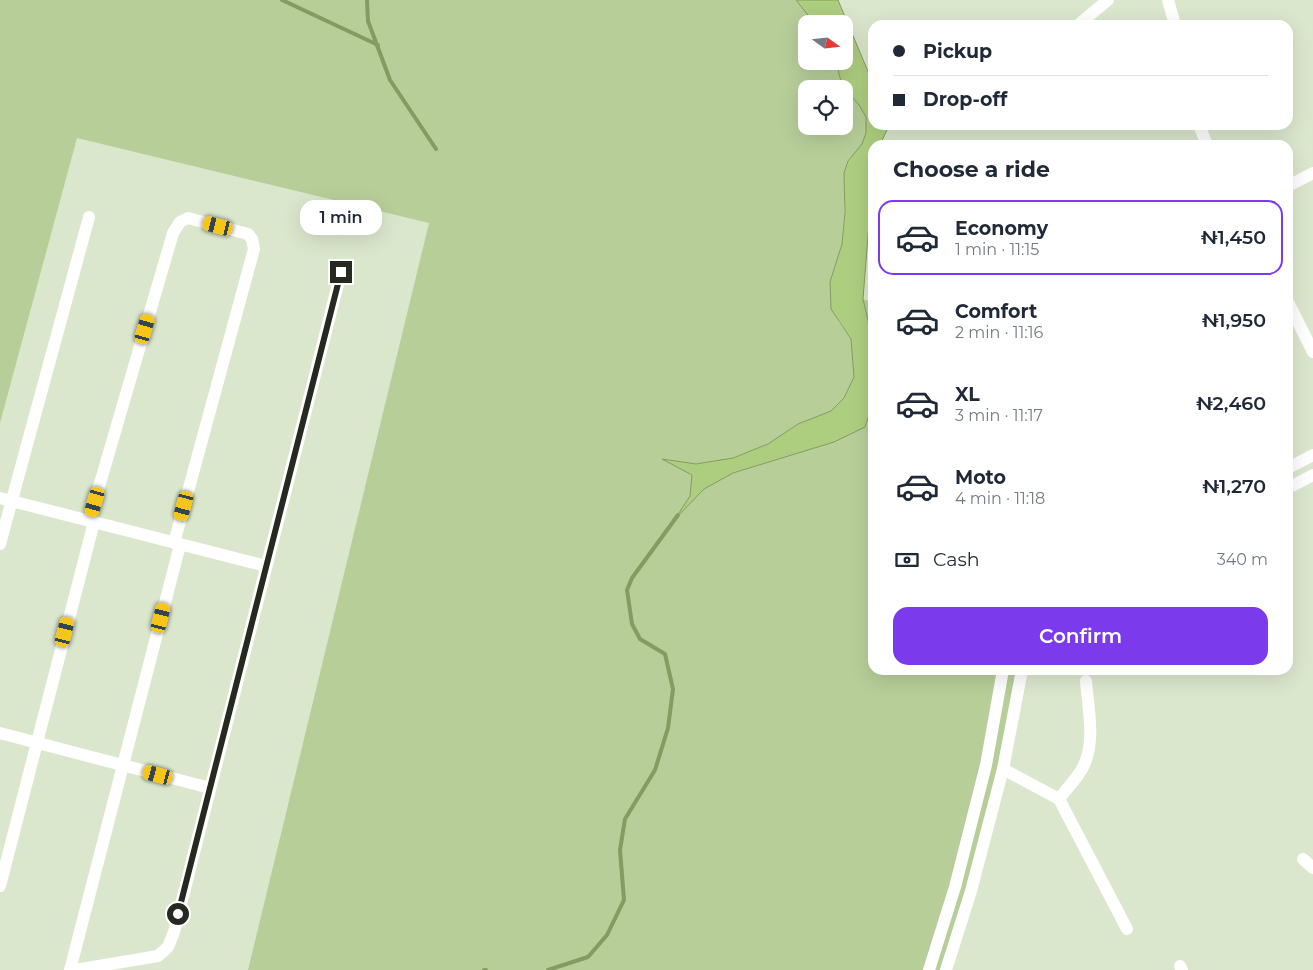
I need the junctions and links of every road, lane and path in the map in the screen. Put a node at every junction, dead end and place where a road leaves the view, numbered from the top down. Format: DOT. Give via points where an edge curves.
graph roads {
  1 [pos="1108,0"];
  2 [pos="1168,0"];
  3 [pos="1084,20"];
  4 [pos="1173,20"];
  5 [pos="1313,173"];
  6 [pos="1293,183"];
  7 [pos="89,217"];
  8 [pos="341,272"];
  9 [pos="1293,312"];
  10 [pos="1313,352"];
  11 [pos="1313,455"];
  12 [pos="1293,465"];
  13 [pos="1313,475"];
  14 [pos="1293,485"];
  15 [pos="6,499"];
  16 [pos="92,521"];
  17 [pos="0,544"];
  18 [pos="177,544"];
  19 [pos="266,566"];
  20 [pos="1001,675"];
  21 [pos="1021,675"];
  22 [pos="1086,681"];
  23 [pos="0,734"];
  24 [pos="36,743"];
  25 [pos="123,766"];
  26 [pos="1003,769"];
  27 [pos="210,788"];
  28 [pos="1059,799"];
  29 [pos="1302,859"];
  30 [pos="1313,868"];
  31 [pos="0,886"];
  32 [pos="1127,929"];
  33 [pos="70,970"];
  34 [pos="75,970"];
  35 [pos="929,970"];
  36 [pos="946,970"];
  1 -- 3 [label="street"];
  2 -- 4 [label="street"];
  5 -- 6 [label="street"];
  7 -- 15 [label="street"];
  8 -- 19 [label="street"];
  9 -- 10 [label="street"];
  11 -- 12 [label="street"];
  13 -- 14 [label="street"];
  15 -- 16 [label="street"];
  15 -- 17 [label="street"];
  16 -- 18 [label="street"];
  16 -- 18 [label="street" via="173,233 180,222 188,218 248,234 254,249"];
  16 -- 24 [label="street"];
  18 -- 19 [label="street"];
  18 -- 25 [label="street"];
  19 -- 27 [label="street"];
  20 -- 35 [label="street" via="986,765 955,886"];
  21 -- 26 [label="street"];
  22 -- 28 [label="street" via="1090,733 1088,752 1082,768"];
  23 -- 24 [label="street"];
  24 -- 25 [label="street"];
  24 -- 31 [label="street"];
  25 -- 27 [label="street"];
  25 -- 33 [label="street"];
  26 -- 28 [label="street"];
  26 -- 36 [label="street"];
  27 -- 34 [label="street" via="168,947 158,956"];
  28 -- 32 [label="street"];
  29 -- 30 [label="street"];
}
